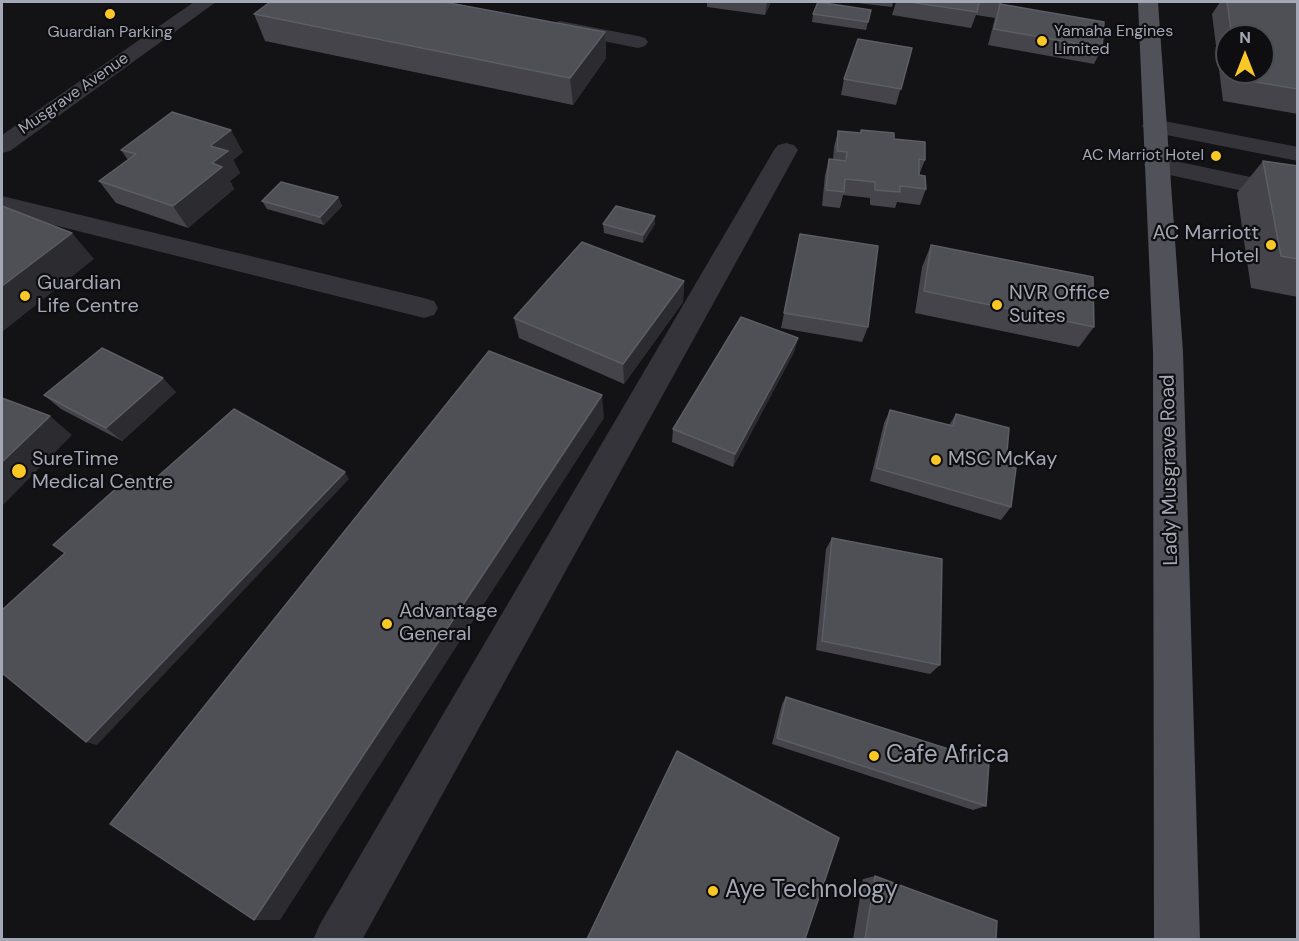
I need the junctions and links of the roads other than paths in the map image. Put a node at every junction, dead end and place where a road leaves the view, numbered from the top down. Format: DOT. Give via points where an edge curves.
graph roads {
  1 [pos="206,2"];
  2 [pos="1148,2"];
  3 [pos="545,24"];
  4 [pos="638,42"];
  5 [pos="1154,126"];
  6 [pos="2,146"];
  7 [pos="786,150"];
  8 [pos="1298,154"];
  9 [pos="1156,165"];
  10 [pos="1298,195"];
  11 [pos="2,204"];
  12 [pos="424,308"];
  13 [pos="1180,931"];
  14 [pos="336,939"];
  1 -- 6 [label="street, Musgrave Avenue"];
  2 -- 5 [label="main road, Lady Musgrave Road"];
  3 -- 4 [label="street"];
  5 -- 8 [label="street"];
  5 -- 9 [label="main road, Lady Musgrave Road"];
  7 -- 14 [label="street"];
  9 -- 10 [label="street"];
  9 -- 13 [label="main road, Lady Musgrave Road" via="1168,352"];
  11 -- 12 [label="street"];
}
